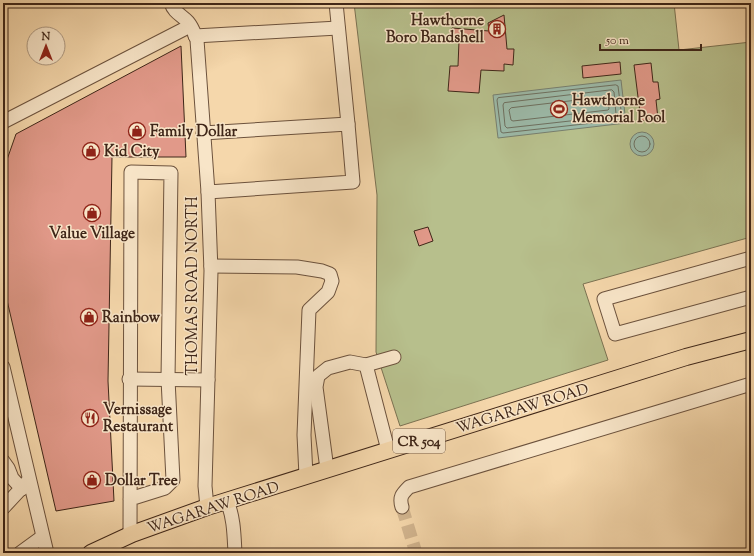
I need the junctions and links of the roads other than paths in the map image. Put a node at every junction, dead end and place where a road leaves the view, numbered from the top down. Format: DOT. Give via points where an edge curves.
graph roads {
  1 [pos="170,3"];
  2 [pos="336,3"];
  3 [pos="338,28"];
  4 [pos="193,31"];
  5 [pos="3,122"];
  6 [pos="348,124"];
  7 [pos="204,133"];
  8 [pos="208,192"];
  9 [pos="751,258"];
  10 [pos="211,266"];
  11 [pos="751,297"];
  12 [pos="751,340"];
  13 [pos="394,357"];
  14 [pos="366,365"];
  15 [pos="3,367"];
  16 [pos="130,379"];
  17 [pos="168,380"];
  18 [pos="208,380"];
  19 [pos="751,384"];
  20 [pos="388,450"];
  21 [pos="3,461"];
  22 [pos="327,470"];
  23 [pos="306,476"];
  24 [pos="25,485"];
  25 [pos="130,499"];
  26 [pos="227,501"];
  27 [pos="207,507"];
  28 [pos="402,507"];
  29 [pos="3,508"];
  30 [pos="130,535"];
  31 [pos="42,537"];
  32 [pos="20,553"];
  33 [pos="47,553"];
  34 [pos="91,553"];
  35 [pos="235,553"];
  1 -- 4 [label="street"];
  2 -- 3 [label="street"];
  3 -- 4 [label="street"];
  3 -- 6 [label="street"];
  4 -- 5 [label="street"];
  4 -- 7 [label="street, THOMAS ROAD NORTH"];
  6 -- 7 [label="street"];
  6 -- 8 [label="street" via="353,182"];
  7 -- 8 [label="street, THOMAS ROAD NORTH"];
  8 -- 10 [label="street, THOMAS ROAD NORTH"];
  9 -- 11 [label="street" via="604,299 614,334"];
  10 -- 18 [label="street, THOMAS ROAD NORTH"];
  10 -- 23 [label="street" via="297,267 330,274 332,281 328,292 308,310 304,435"];
  12 -- 20 [label="main road, WAGARAW ROAD / CR 504" via="686,357"];
  13 -- 14 [label="street"];
  14 -- 20 [label="street"];
  14 -- 22 [label="street" via="350,362 328,368 318,376 316,387"];
  15 -- 24 [label="street"];
  16 -- 17 [label="street"];
  16 -- 17 [label="street" via="131,172 171,173"];
  16 -- 25 [label="street"];
  17 -- 18 [label="street"];
  17 -- 25 [label="street" via="173,480 165,488"];
  18 -- 27 [label="street, THOMAS ROAD NORTH" via="205,486"];
  19 -- 28 [label="street" via="410,487 402,494"];
  20 -- 22 [label="main road, WAGARAW ROAD / CR 504"];
  21 -- 24 [label="street" via="12,478"];
  22 -- 23 [label="main road, WAGARAW ROAD / CR 504"];
  23 -- 26 [label="main road, WAGARAW ROAD / CR 504"];
  24 -- 29 [label="street"];
  24 -- 31 [label="street"];
  25 -- 30 [label="street"];
  26 -- 27 [label="main road, WAGARAW ROAD / CR 504"];
  26 -- 35 [label="street" via="232,512"];
  27 -- 30 [label="main road, WAGARAW ROAD / CR 504"];
  30 -- 34 [label="main road, WAGARAW ROAD / CR 504"];
  31 -- 32 [label="street"];
  31 -- 33 [label="street"];
}
